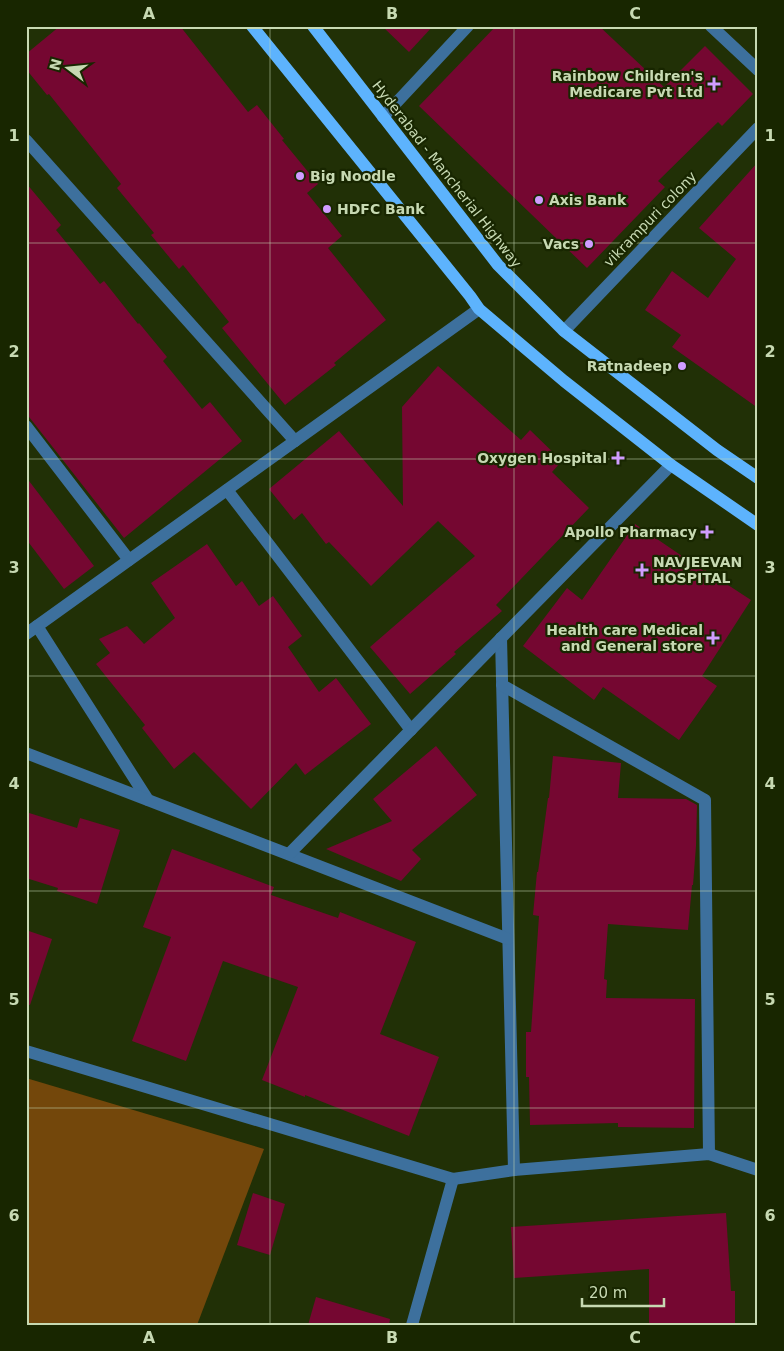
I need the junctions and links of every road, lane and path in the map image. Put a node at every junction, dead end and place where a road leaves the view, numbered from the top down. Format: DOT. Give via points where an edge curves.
graph roads {
  1 [pos="252,26"];
  2 [pos="313,26"];
  3 [pos="468,26"];
  4 [pos="711,26"];
  5 [pos="758,70"];
  6 [pos="383,117"];
  7 [pos="758,128"];
  8 [pos="26,140"];
  9 [pos="479,309"];
  10 [pos="564,331"];
  11 [pos="26,426"];
  12 [pos="295,441"];
  13 [pos="671,465"];
  14 [pos="758,478"];
  15 [pos="227,490"];
  16 [pos="758,525"];
  17 [pos="129,560"];
  18 [pos="37,626"];
  19 [pos="26,634"];
  20 [pos="501,638"];
  21 [pos="502,685"];
  22 [pos="411,730"];
  23 [pos="26,753"];
  24 [pos="148,800"];
  25 [pos="289,854"];
  26 [pos="508,939"];
  27 [pos="26,1051"];
  28 [pos="709,1154"];
  29 [pos="514,1170"];
  30 [pos="758,1170"];
  31 [pos="453,1179"];
  32 [pos="412,1325"];
  1 -- 9 [label="main road"];
  2 -- 6 [label="main road, Hyderabad - Mancherial Highway"];
  3 -- 6 [label="street"];
  4 -- 5 [label="street"];
  6 -- 10 [label="main road, Hyderabad - Mancherial Highway" via="498,265"];
  7 -- 10 [label="street, vikrampuri colony"];
  8 -- 12 [label="street"];
  9 -- 12 [label="street"];
  9 -- 13 [label="main road"];
  10 -- 14 [label="main road, Hyderabad - Mancherial Highway"];
  11 -- 17 [label="street"];
  12 -- 15 [label="street"];
  13 -- 16 [label="main road"];
  13 -- 20 [label="street"];
  15 -- 17 [label="street"];
  15 -- 22 [label="street"];
  17 -- 18 [label="street"];
  18 -- 19 [label="street"];
  18 -- 24 [label="street"];
  20 -- 21 [label="street"];
  20 -- 22 [label="street"];
  21 -- 26 [label="street"];
  21 -- 28 [label="street" via="705,800"];
  22 -- 25 [label="street"];
  23 -- 24 [label="street"];
  24 -- 25 [label="street"];
  25 -- 26 [label="street"];
  26 -- 29 [label="street"];
  27 -- 31 [label="street"];
  28 -- 29 [label="street"];
  28 -- 30 [label="street"];
  29 -- 31 [label="street"];
  31 -- 32 [label="street"];
}
